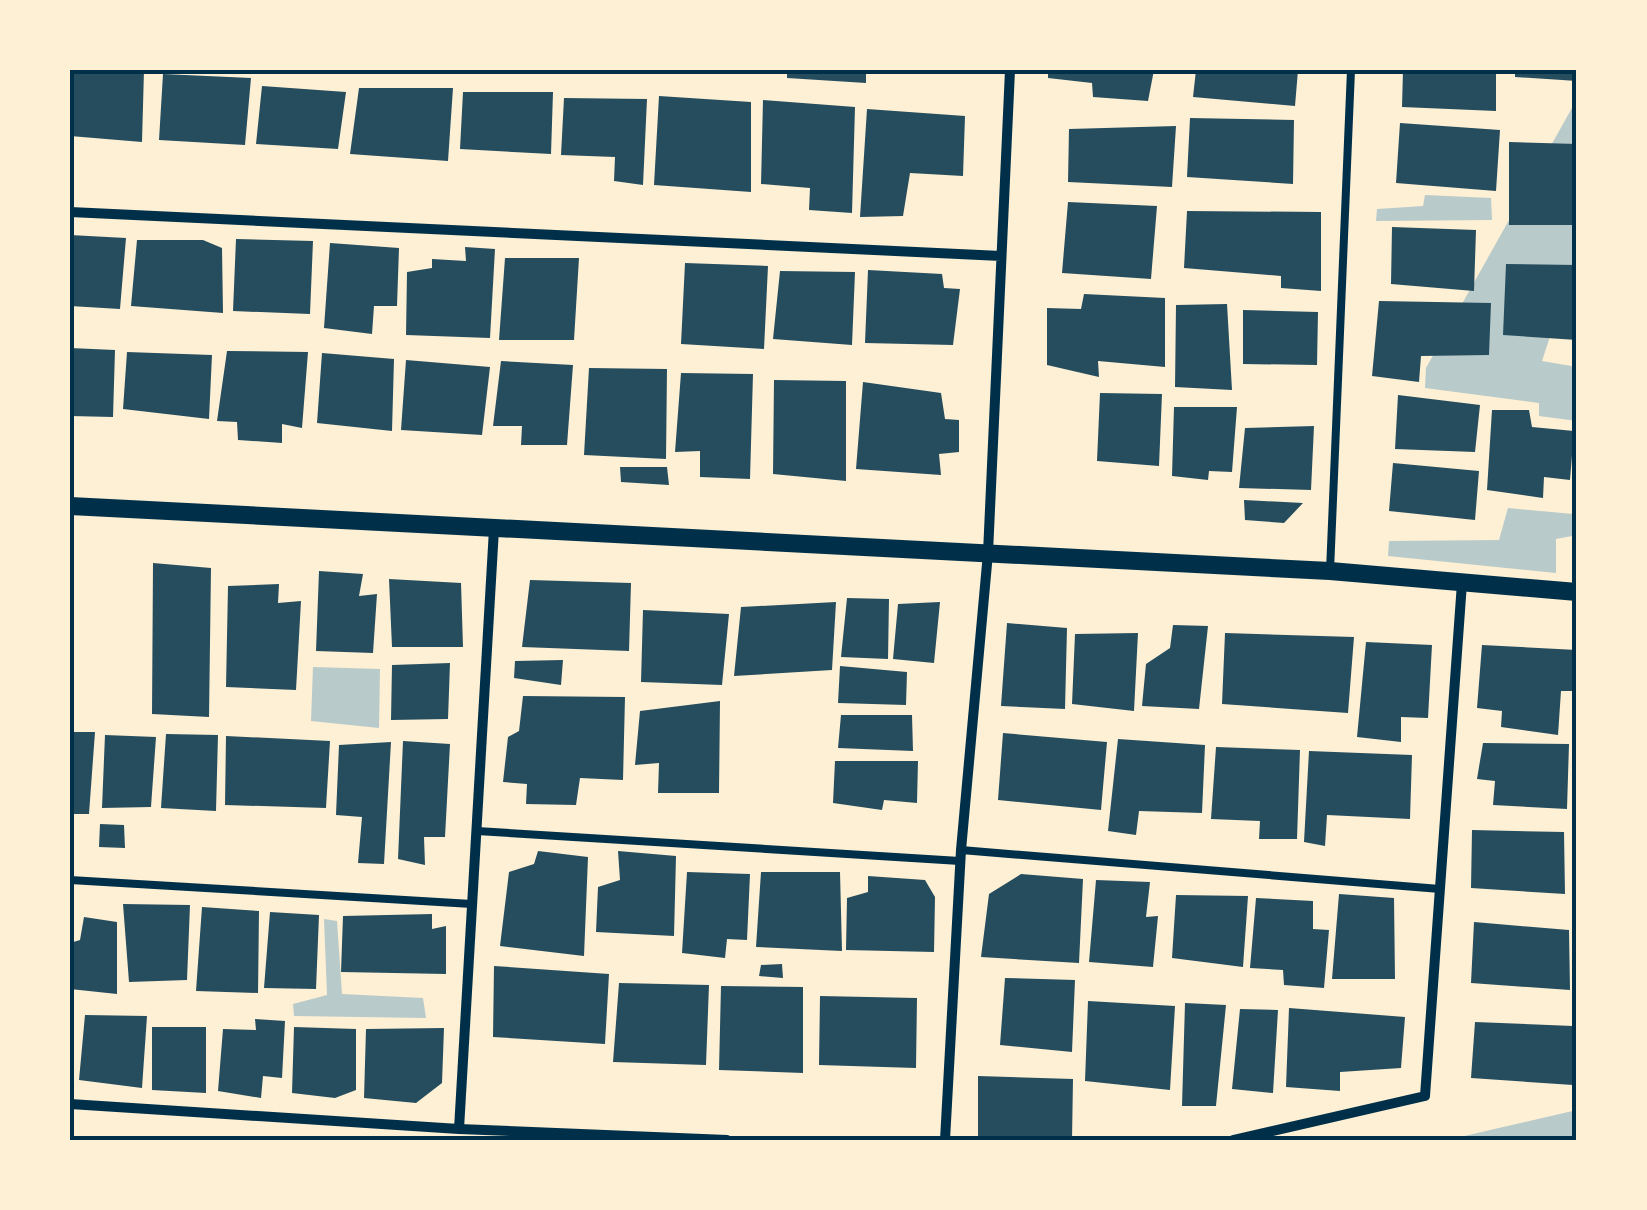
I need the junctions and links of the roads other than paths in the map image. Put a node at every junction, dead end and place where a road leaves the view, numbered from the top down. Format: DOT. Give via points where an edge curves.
graph roads {
  1 [pos="1010,70"];
  2 [pos="1351,70"];
  3 [pos="70,212"];
  4 [pos="1002,256"];
  5 [pos="70,506"];
  6 [pos="494,529"];
  7 [pos="988,553"];
  8 [pos="1330,571"];
  9 [pos="1462,583"];
  10 [pos="1577,592"];
  11 [pos="477,832"];
  12 [pos="961,855"];
  13 [pos="70,880"];
  14 [pos="1440,888"];
  15 [pos="472,904"];
  16 [pos="70,1104"];
  17 [pos="460,1129"];
  18 [pos="728,1140"];
  19 [pos="944,1140"];
  20 [pos="1233,1140"];
  1 -- 4 [label="street"];
  2 -- 8 [label="lane"];
  3 -- 4 [label="street"];
  4 -- 7 [label="street"];
  5 -- 6 [label="street"];
  6 -- 7 [label="street"];
  6 -- 11 [label="street"];
  7 -- 8 [label="street"];
  7 -- 12 [label="street"];
  8 -- 9 [label="street"];
  9 -- 10 [label="street"];
  9 -- 14 [label="street"];
  11 -- 12 [label="lane"];
  11 -- 15 [label="street"];
  12 -- 14 [label="lane"];
  12 -- 19 [label="street"];
  13 -- 15 [label="lane"];
  14 -- 20 [label="street" via="1425,1096"];
  15 -- 17 [label="street"];
  16 -- 17 [label="street"];
  17 -- 18 [label="street"];
}
